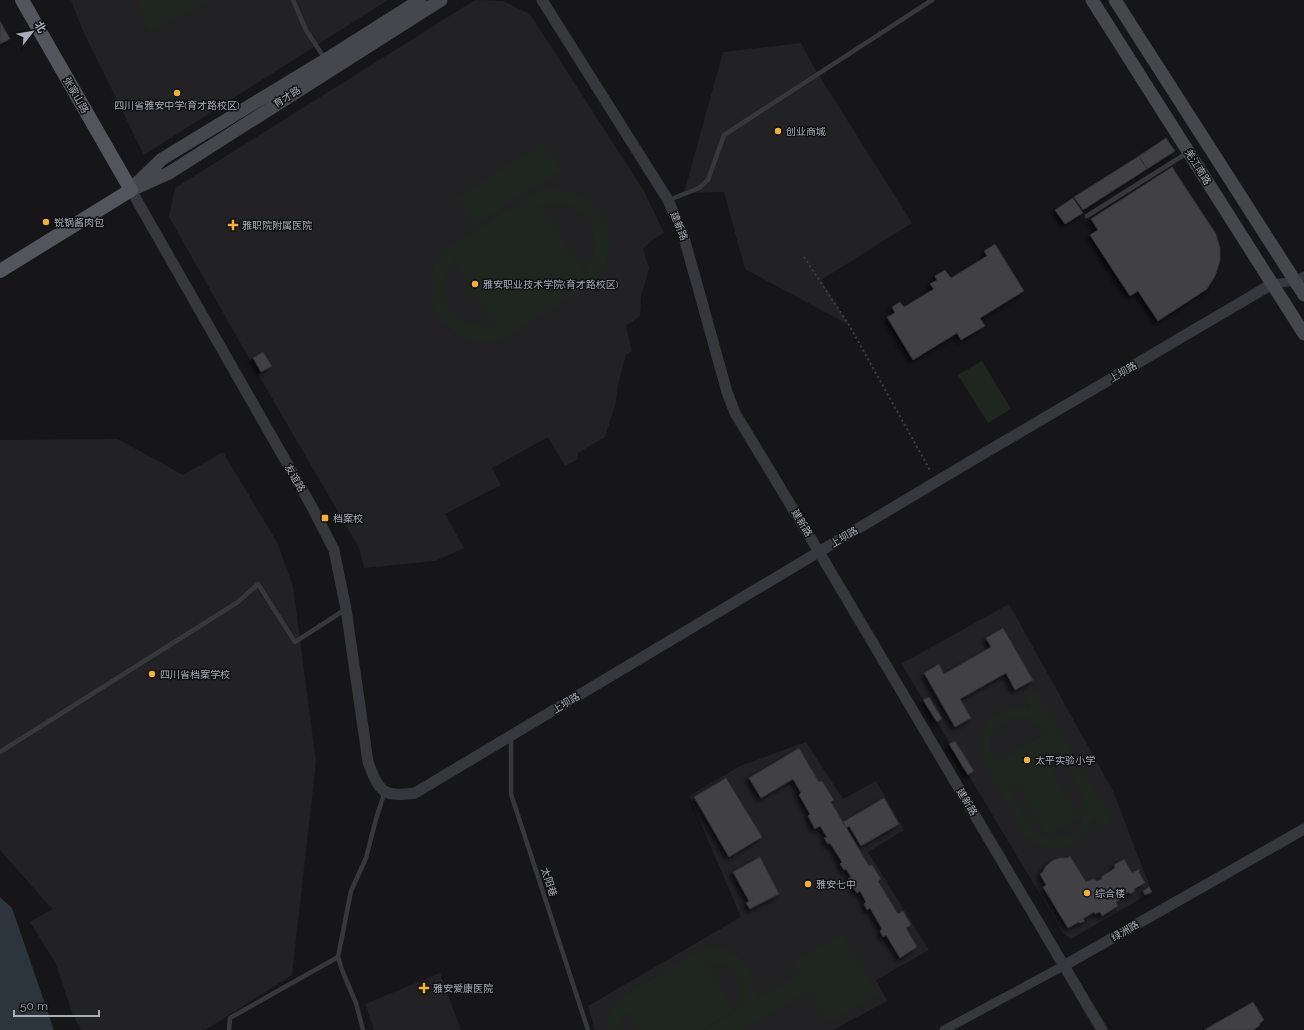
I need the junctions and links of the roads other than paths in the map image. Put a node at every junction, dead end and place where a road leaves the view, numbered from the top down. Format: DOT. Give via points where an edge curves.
graph roads {
  1 [pos="22,0"];
  2 [pos="292,0"];
  3 [pos="420,0"];
  4 [pos="442,0"];
  5 [pos="542,0"];
  6 [pos="932,0"];
  7 [pos="1092,0"];
  8 [pos="1115,0"];
  9 [pos="328,65"];
  10 [pos="1188,152"];
  11 [pos="131,190"];
  12 [pos="668,200"];
  13 [pos="1087,216"];
  14 [pos="0,271"];
  15 [pos="1300,278"];
  16 [pos="1272,284"];
  17 [pos="1304,295"];
  18 [pos="1304,334"];
  19 [pos="819,552"];
  20 [pos="346,609"];
  21 [pos="511,736"];
  22 [pos="0,752"];
  23 [pos="385,791"];
  24 [pos="1304,829"];
  25 [pos="338,957"];
  26 [pos="1064,965"];
  27 [pos="954,1028"];
  28 [pos="228,1030"];
  29 [pos="363,1030"];
  30 [pos="588,1030"];
  31 [pos="944,1030"];
  32 [pos="1102,1030"];
  1 -- 11 [label="main road, 张家山路"];
  2 -- 9 [label="lane" via="306,30"];
  3 -- 9 [label="main road, 育才路"];
  4 -- 9 [label="main road, 育才路"];
  5 -- 12 [label="street, 建新路"];
  6 -- 12 [label="lane" via="724,135 708,180 699,188"];
  7 -- 10 [label="main road, 羌江南路"];
  8 -- 15 [label="main road, 羌江南路"];
  9 -- 11 [label="main road, 育才路" via="162,159"];
  10 -- 13 [label="lane"];
  10 -- 16 [label="main road, 羌江南路"];
  11 -- 14 [label="main road, 育才路"];
  11 -- 20 [label="street, 友谊路" via="312,507 334,550"];
  12 -- 19 [label="street, 建新路" via="683,234 727,392 735,412"];
  15 -- 16 [label="street, 上坝路"];
  15 -- 17 [label="main road, 羌江南路"];
  16 -- 18 [label="main road, 羌江南路"];
  16 -- 19 [label="street, 上坝路"];
  19 -- 21 [label="street, 上坝路"];
  19 -- 26 [label="street, 建新路"];
  20 -- 22 [label="lane" via="295,642 258,584 238,602"];
  20 -- 23 [label="street, 友谊路" via="368,762 375,781"];
  21 -- 23 [label="street, 上坝路" via="415,793 399,795"];
  21 -- 30 [label="lane, 太阳巷" via="511,794"];
  23 -- 25 [label="lane" via="366,858 351,891"];
  24 -- 26 [label="street, 绿洲路"];
  25 -- 28 [label="lane" via="230,1018"];
  25 -- 29 [label="lane" via="356,1003"];
  26 -- 27 [label="street, 绿洲路"];
  26 -- 32 [label="street, 建新路"];
  27 -- 31 [label="street, 绿洲路"];
}
